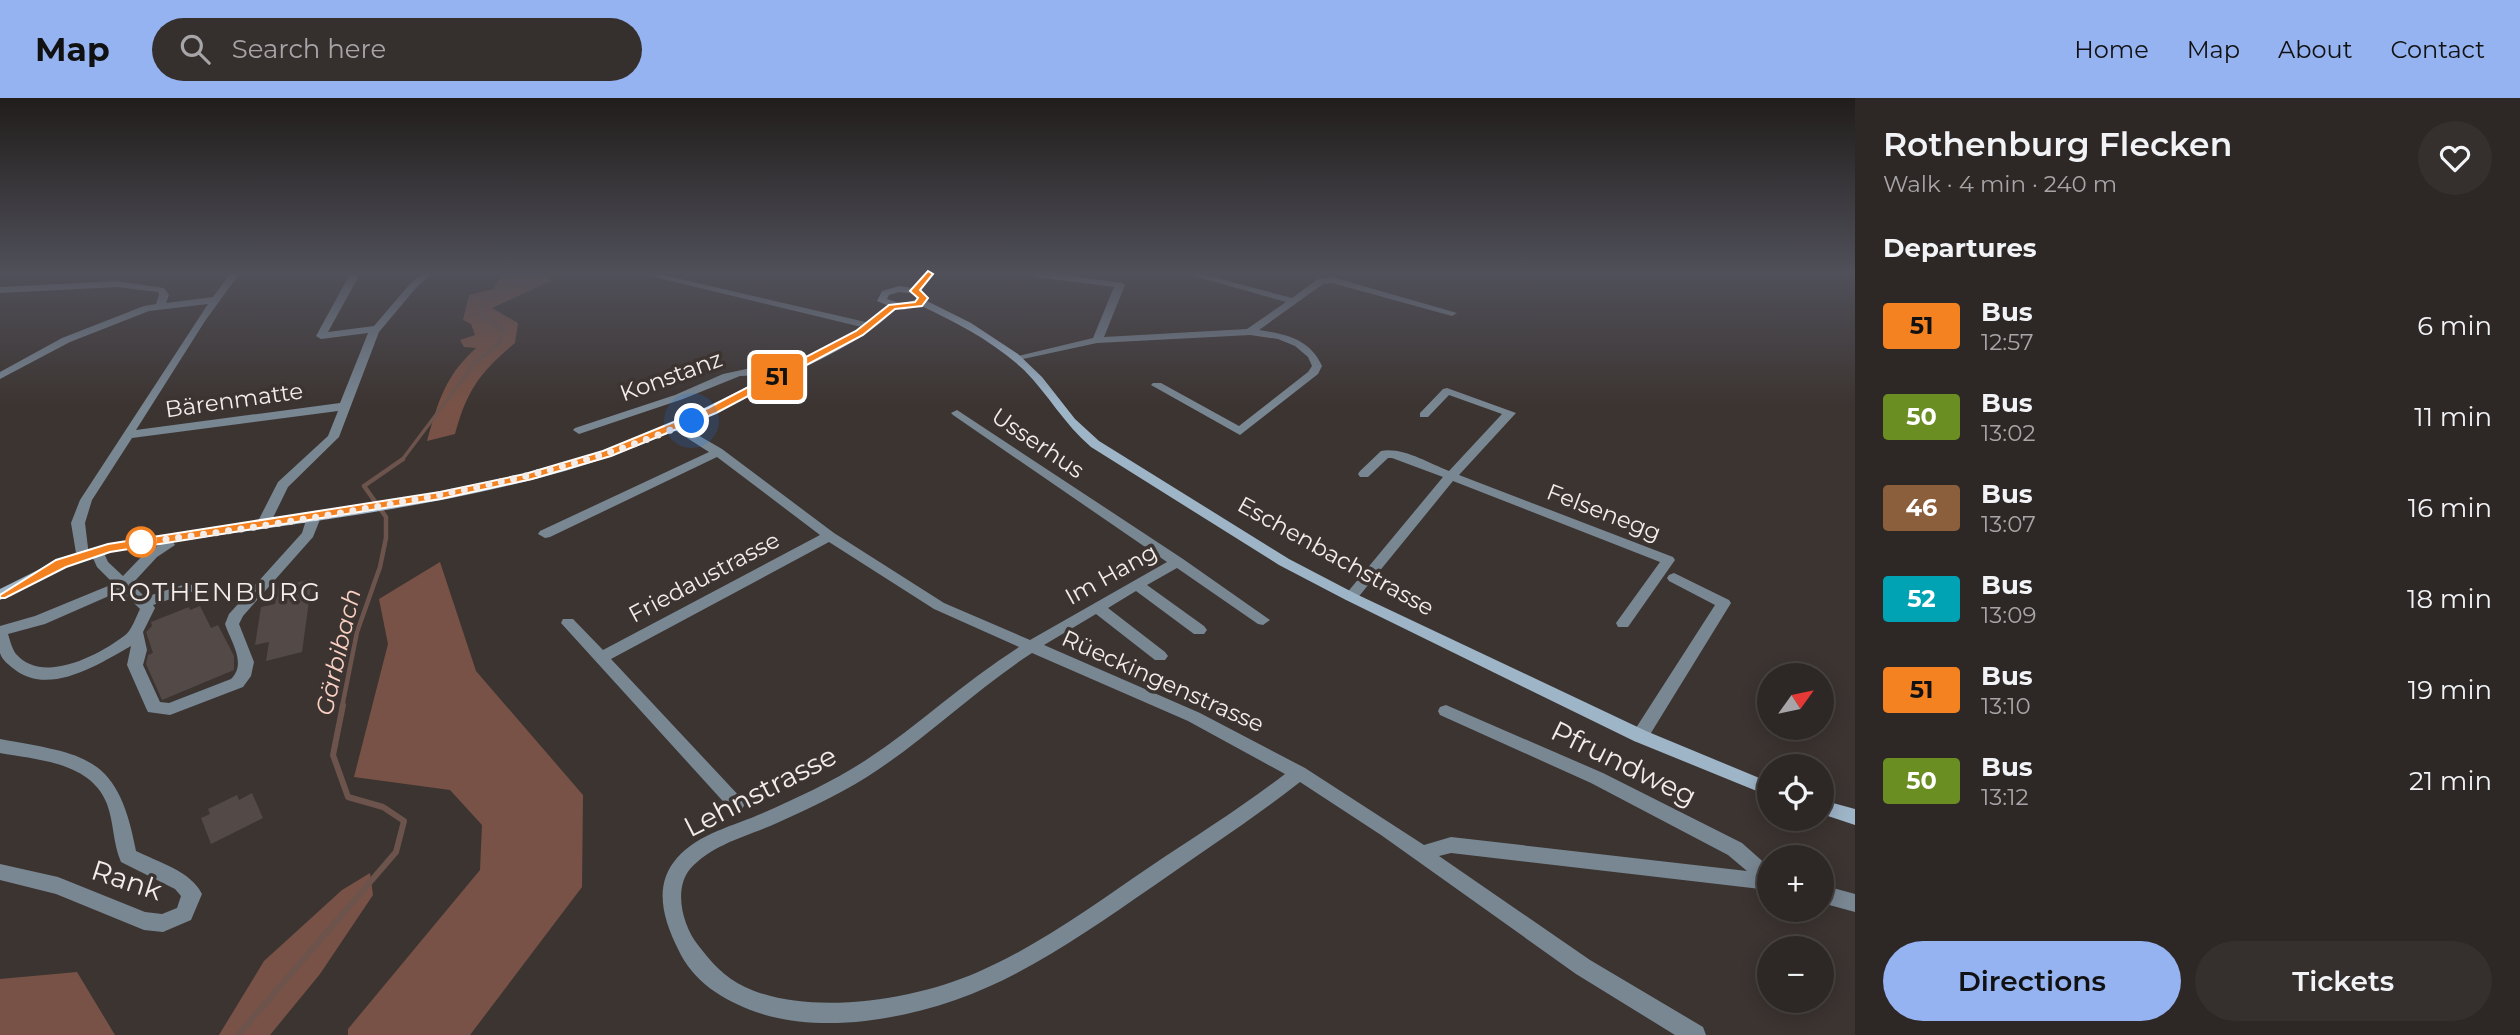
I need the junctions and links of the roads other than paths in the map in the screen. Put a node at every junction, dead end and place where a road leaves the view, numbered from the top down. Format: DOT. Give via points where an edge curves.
graph roads {
  1 [pos="125,318"];
  2 [pos="203,318"];
  3 [pos="331,318"];
  4 [pos="386,318"];
  5 [pos="834,318"];
  6 [pos="880,318"];
  7 [pos="951,318"];
  8 [pos="1106,318"];
  9 [pos="1270,318"];
  10 [pos="870,326"];
  11 [pos="375,331"];
  12 [pos="1250,332"];
  13 [pos="1097,340"];
  14 [pos="1018,359"];
  15 [pos="0,376"];
  16 [pos="777,376"];
  17 [pos="1157,385"];
  18 [pos="345,406"];
  19 [pos="957,414"];
  20 [pos="1423,415"];
  21 [pos="677,427"];
  22 [pos="579,430"];
  23 [pos="127,435"];
  24 [pos="718,452"];
  25 [pos="1364,474"];
  26 [pos="1451,475"];
  27 [pos="1095,507"];
  28 [pos="314,517"];
  29 [pos="263,525"];
  30 [pos="545,534"];
  31 [pos="829,536"];
  32 [pos="160,547"];
  33 [pos="82,556"];
  34 [pos="101,559"];
  35 [pos="1178,562"];
  36 [pos="1674,578"];
  37 [pos="1137,585"];
  38 [pos="118,587"];
  39 [pos="189,588"];
  40 [pos="0,595"];
  41 [pos="1351,597"];
  42 [pos="142,603"];
  43 [pos="1097,607"];
  44 [pos="1263,620"];
  45 [pos="1623,622"];
  46 [pos="568,623"];
  47 [pos="1199,630"];
  48 [pos="0,632"];
  49 [pos="135,634"];
  50 [pos="1030,648"];
  51 [pos="1160,656"];
  52 [pos="601,658"];
  53 [pos="1446,711"];
  54 [pos="1640,736"];
  55 [pos="0,746"];
  56 [pos="1299,773"];
  57 [pos="1757,784"];
  58 [pos="736,804"];
  59 [pos="1834,811"];
  60 [pos="1855,817"];
  61 [pos="1424,857"];
  62 [pos="1757,869"];
  63 [pos="0,872"];
  64 [pos="1757,879"];
  65 [pos="1834,897"];
  66 [pos="1855,903"];
  67 [pos="1695,1035"];
  1 -- 15 [label="street" via="66,341"];
  2 -- 23 [label="street"];
  3 -- 11 [label="street" via="321,336"];
  4 -- 11 [label="street"];
  5 -- 10 [label="street"];
  6 -- 10 [label="main road"];
  7 -- 14 [label="main road, Eschenbachstrasse"];
  8 -- 13 [label="street"];
  9 -- 12 [label="street"];
  10 -- 16 [label="main road"];
  11 -- 18 [label="street"];
  12 -- 13 [label="street"];
  12 -- 17 [label="street" via="1303,346 1317,366 1240,432"];
  13 -- 14 [label="street"];
  14 -- 41 [label="main road, Eschenbachstrasse" via="1067,419 1095,444 1284,562"];
  16 -- 21 [label="main road"];
  16 -- 22 [label="street, Konstanz" via="761,370 718,377 683,395"];
  18 -- 23 [label="street, Bärenmatte"];
  18 -- 29 [label="street" via="333,438 282,485"];
  19 -- 27 [label="street, Usserhus"];
  20 -- 26 [label="street" via="1447,391 1510,413"];
  21 -- 24 [label="street, Rüeckingenstrasse"];
  21 -- 28 [label="main road" via="562,467 437,496"];
  23 -- 33 [label="street" via="82,507 78,523"];
  24 -- 30 [label="street"];
  24 -- 31 [label="street, Rüeckingenstrasse"];
  25 -- 26 [label="street, Felsenegg" via="1389,453"];
  26 -- 41 [label="street"];
  26 -- 45 [label="street, Felsenegg" via="1668,560"];
  27 -- 35 [label="street, Im Hang"];
  28 -- 29 [label="main road"];
  28 -- 49 [label="street" via="308,534 236,614 232,624 248,663 237,683 170,709 154,708 135,664 139,650"];
  29 -- 33 [label="main road" via="141,542"];
  31 -- 50 [label="street, Rüeckingenstrasse" via="939,606"];
  31 -- 52 [label="street, Friedaustrasse"];
  32 -- 38 [label="street"];
  33 -- 40 [label="main road"];
  34 -- 38 [label="street"];
  35 -- 37 [label="street, Im Hang"];
  35 -- 44 [label="street, Im Hang"];
  36 -- 54 [label="street" via="1724,603"];
  37 -- 43 [label="street, Im Hang"];
  37 -- 47 [label="street"];
  38 -- 42 [label="street"];
  38 -- 48 [label="street"];
  39 -- 42 [label="street"];
  41 -- 54 [label="main road, Eschenbachstrasse"];
  42 -- 49 [label="street" via="148,608"];
  43 -- 50 [label="street, Im Hang"];
  43 -- 51 [label="street"];
  46 -- 52 [label="street"];
  48 -- 49 [label="street" via="10,657 26,671 39,674 72,668"];
  50 -- 56 [label="street, Rüeckingenstrasse" via="1194,716"];
  50 -- 56 [label="street, Lehnstrasse" via="856,775 718,840 684,862 670,895 672,907 695,965 706,978 763,1009 822,1016 895,1008 964,988 1052,943"];
  52 -- 58 [label="street"];
  53 -- 62 [label="street, Pfrundweg" via="1597,778 1735,849"];
  54 -- 57 [label="main road, Eschenbachstrasse"];
  55 -- 63 [label="street, Rank" via="90,769 110,786 119,805 128,856 182,883 192,894 184,914 163,923 144,921 58,886"];
  56 -- 61 [label="street, Rüeckingenstrasse"];
  59 -- 60 [label="main road"];
  61 -- 64 [label="street, Pfrundweg" via="1432,849 1451,845"];
  61 -- 67 [label="street, Rüeckingenstrasse" via="1583,967"];
  65 -- 66 [label="street"];
}
